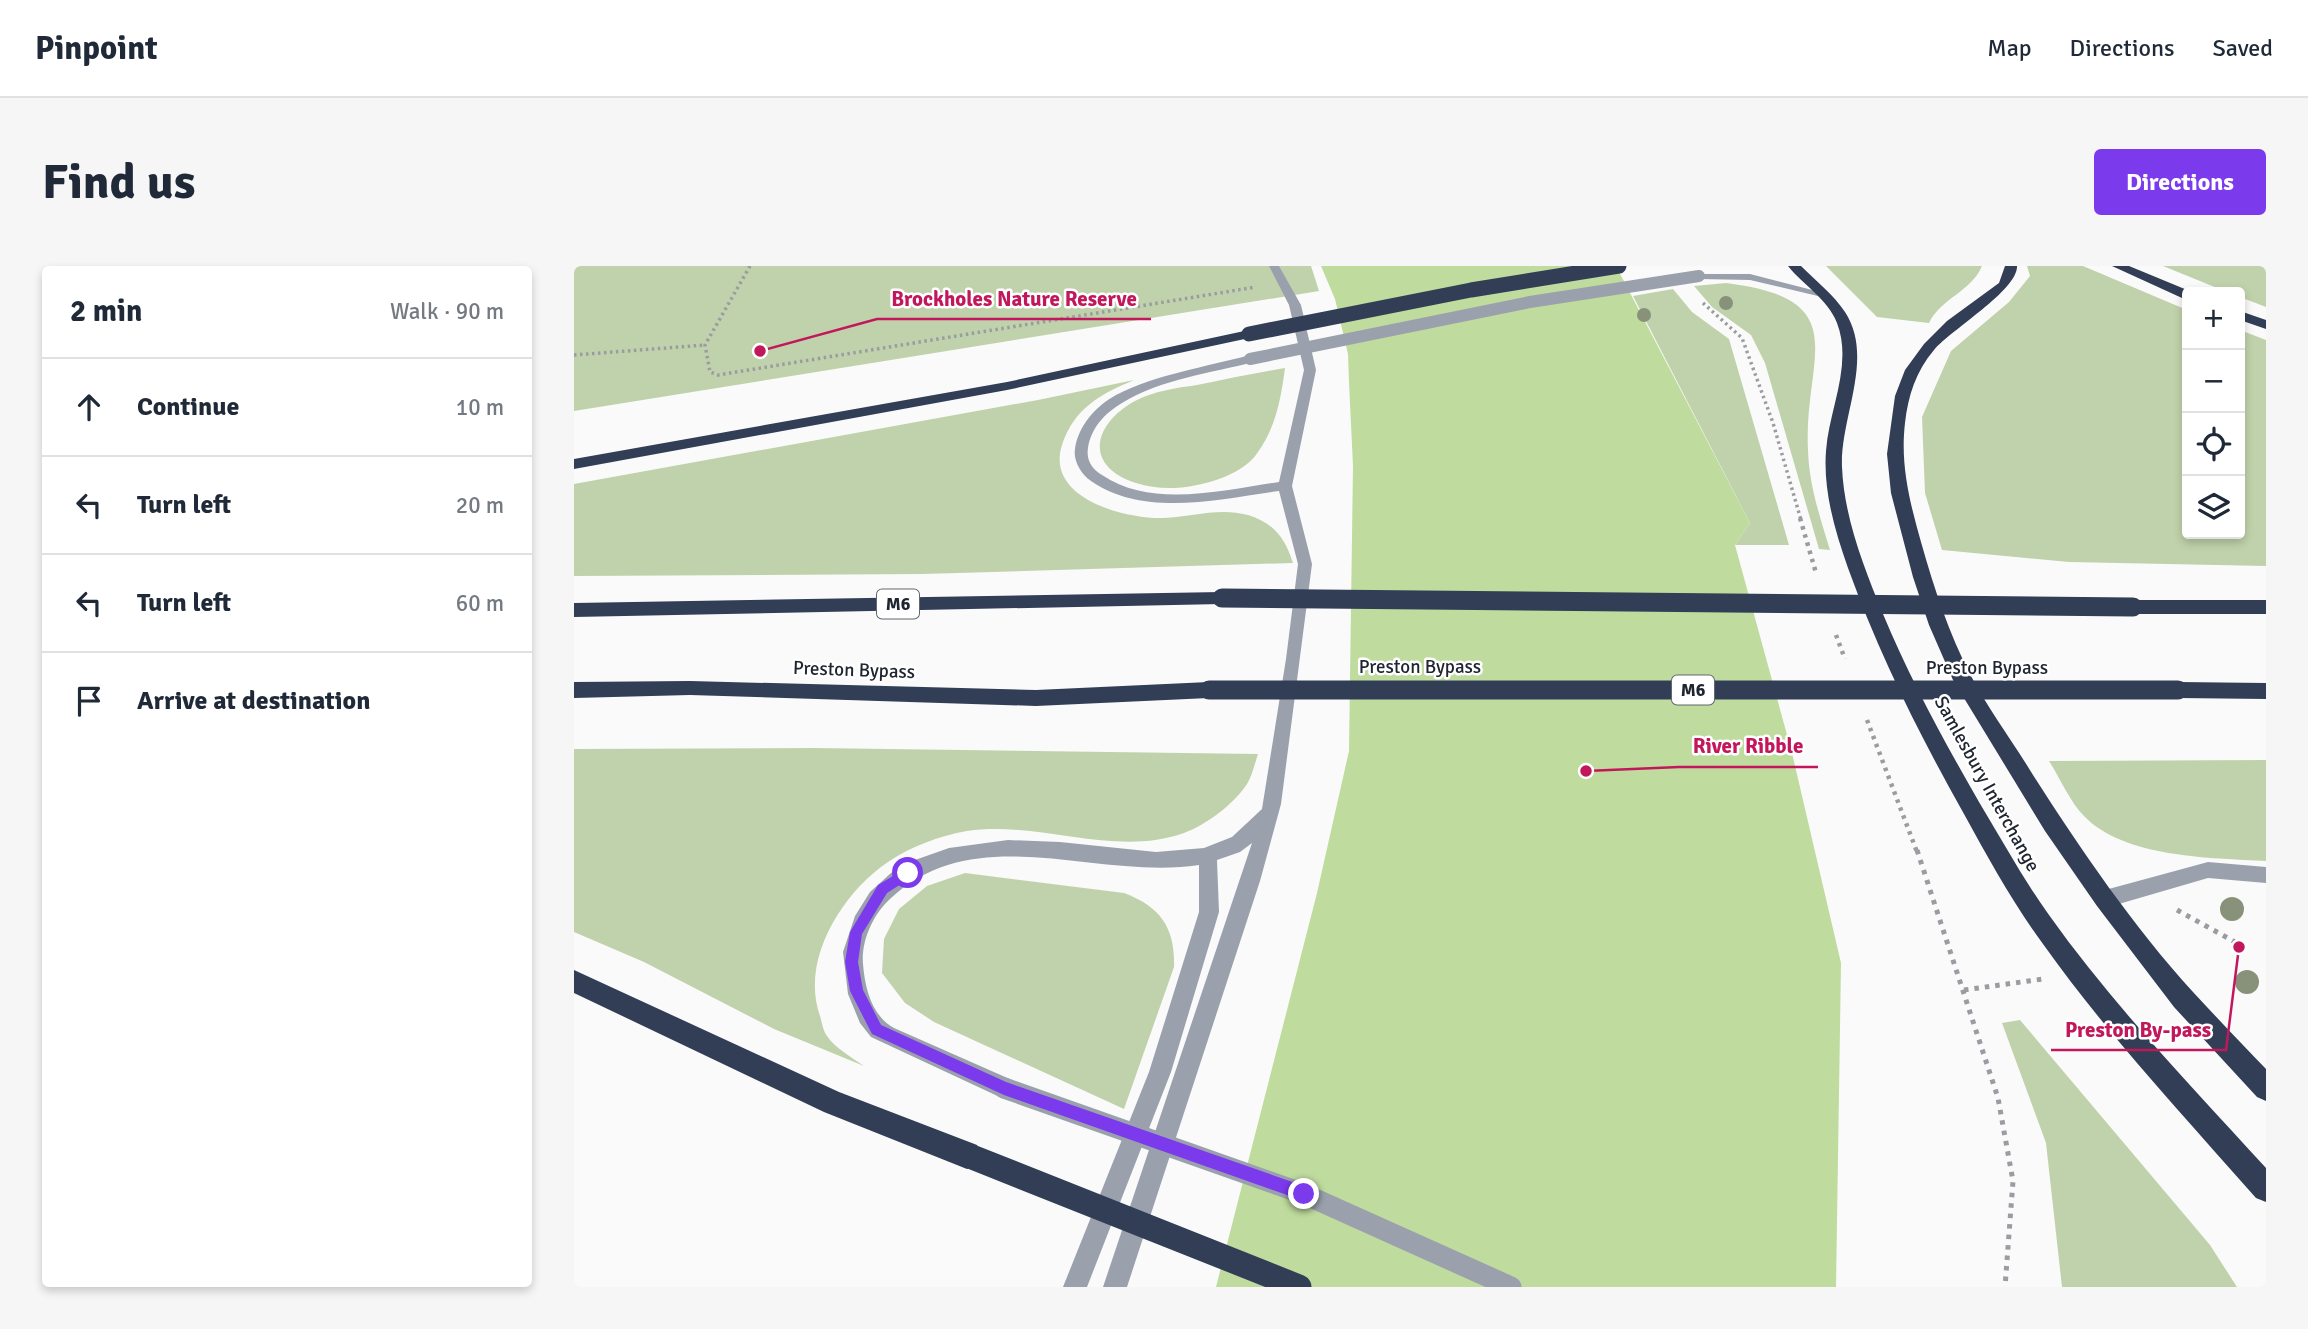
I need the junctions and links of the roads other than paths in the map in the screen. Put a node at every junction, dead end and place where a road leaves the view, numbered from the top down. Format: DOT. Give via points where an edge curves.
graph roads {
  1 [pos="1274,266"];
  2 [pos="1619,266"];
  3 [pos="1794,266"];
  4 [pos="2011,266"];
  5 [pos="2118,266"];
  6 [pos="2133,266"];
  7 [pos="2182,290"];
  8 [pos="2182,291"];
  9 [pos="1822,294"];
  10 [pos="2245,317"];
  11 [pos="2266,325"];
  12 [pos="574,464"];
  13 [pos="1285,486"];
  14 [pos="2266,607"];
  15 [pos="574,610"];
  16 [pos="574,690"];
  17 [pos="2266,691"];
  18 [pos="1270,809"];
  19 [pos="1208,855"];
  20 [pos="2266,875"];
  21 [pos="2105,899"];
  22 [pos="574,981"];
  23 [pos="2266,1088"];
  24 [pos="2266,1188"];
  25 [pos="1076,1287"];
  26 [pos="1115,1287"];
  27 [pos="1299,1287"];
  28 [pos="1511,1287"];
  1 -- 13 [label="lane" via="1295,305 1310,370"];
  2 -- 12 [label="highway, bridge" via="1458,293 1007,386"];
  3 -- 9 [label="highway, Samlesbury Interchange"];
  4 -- 21 [label="highway, Samlesbury Interchange" via="2004,285 1952,324 1912,370 1897,423 1899,493 1938,625 1963,680"];
  5 -- 8 [label="highway"];
  6 -- 7 [label="highway"];
  9 -- 13 [label="lane, bridge" via="1750,277 1699,276 1530,302 1250,359 1124,397 1088,428 1080,453 1100,482 1135,495 1201,496"];
  9 -- 24 [label="highway, Samlesbury Interchange" via="1843,318 1849,340 1834,452 1837,492 1861,580 1895,664 1997,853 2050,935"];
  10 -- 11 [label="highway"];
  13 -- 18 [label="lane" via="1305,564"];
  14 -- 15 [label="highway, M6, bridge" via="1222,598"];
  16 -- 17 [label="highway, Preston Bypass / M6, bridge" via="690,688 1036,698 1209,690"];
  18 -- 19 [label="lane" via="1243,841"];
  18 -- 26 [label="lane" via="1251,881"];
  19 -- 25 [label="lane" via="1209,912 1160,1072"];
  19 -- 28 [label="lane, bridge" via="1156,861 1036,848 962,853 908,873 882,889 856,932 851,962 856,991 876,1030 1004,1088 1304,1194"];
  20 -- 21 [label="lane" via="2208,870"];
  21 -- 23 [label="highway, Samlesbury Interchange" via="2183,999"];
  22 -- 27 [label="highway, bridge" via="833,1103"];
}
